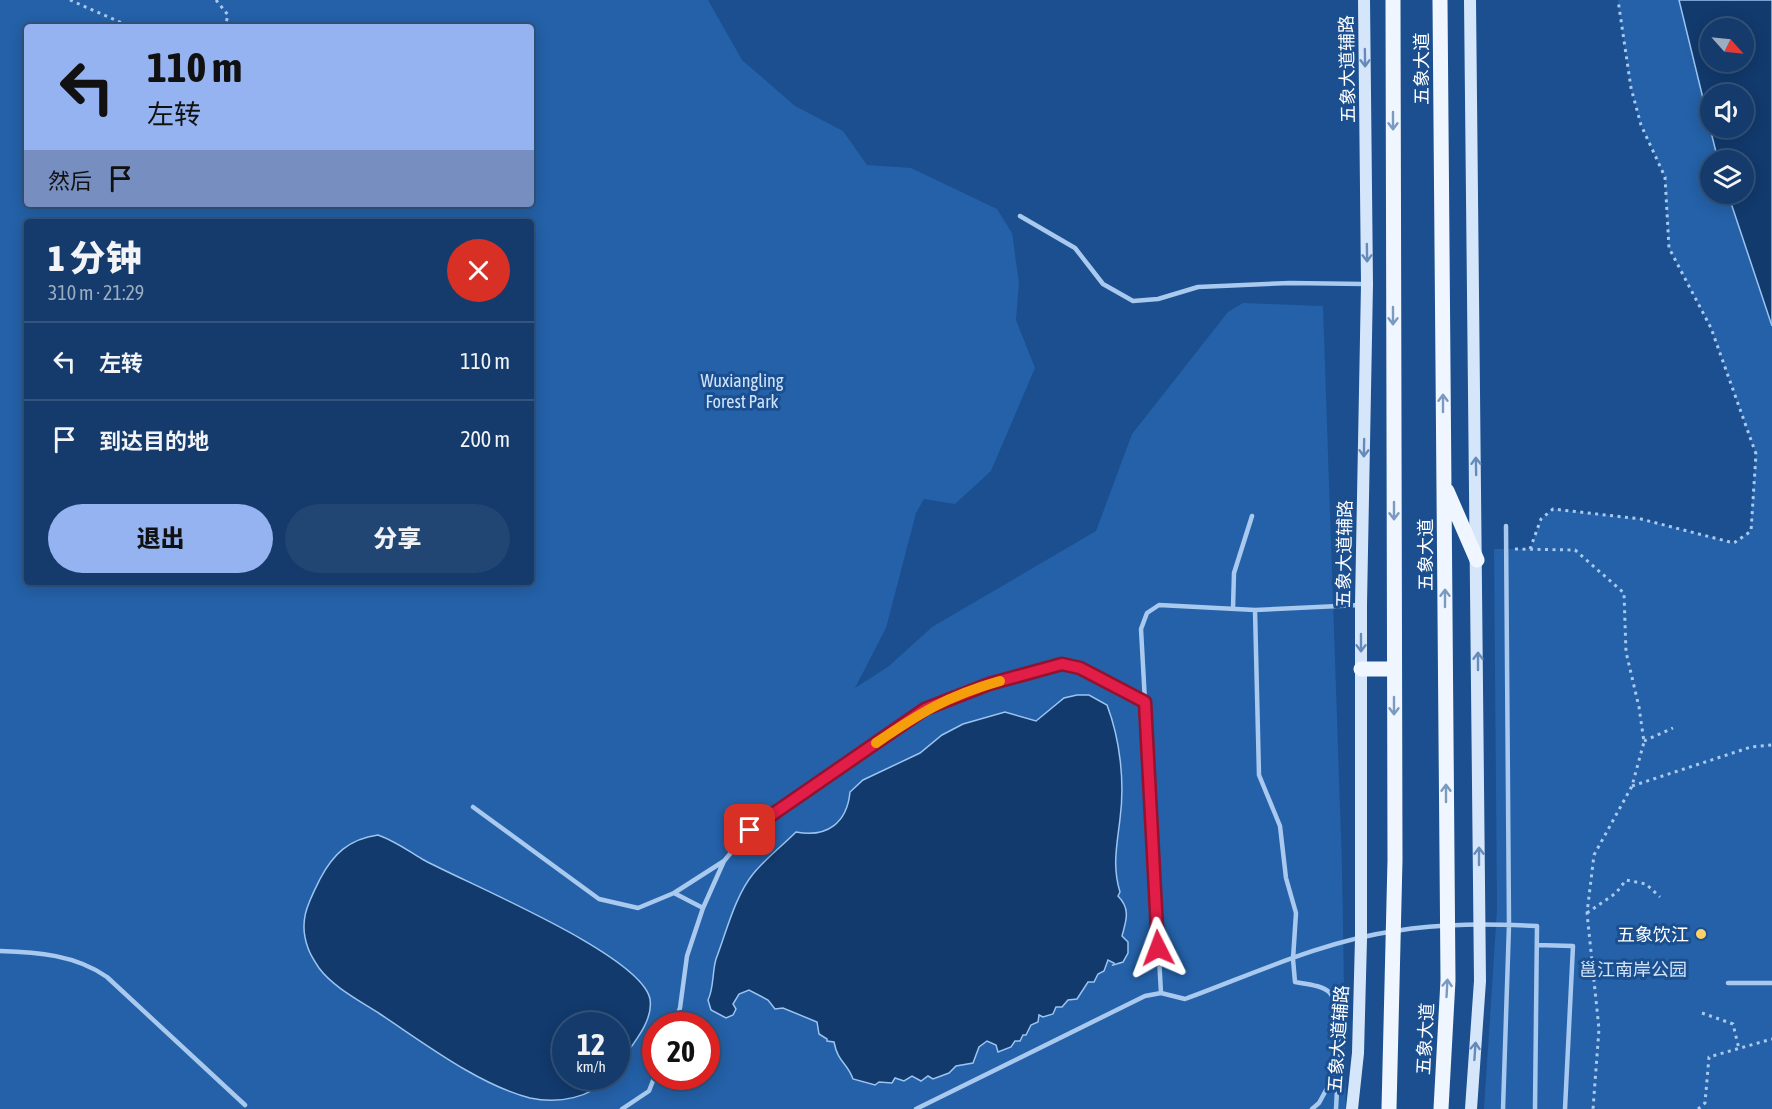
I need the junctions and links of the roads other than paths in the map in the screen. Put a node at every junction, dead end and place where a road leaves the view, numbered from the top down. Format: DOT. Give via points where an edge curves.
graph roads {
  1 [pos="1364,0"];
  2 [pos="1393,0"];
  3 [pos="1440,0"];
  4 [pos="1470,0"];
  5 [pos="1020,216"];
  6 [pos="1367,284"];
  7 [pos="1444,484"];
  8 [pos="1251,516"];
  9 [pos="1506,526"];
  10 [pos="1478,560"];
  11 [pos="1361,604"];
  12 [pos="1233,608"];
  13 [pos="1256,610"];
  14 [pos="1361,669"];
  15 [pos="1394,669"];
  16 [pos="1145,702"];
  17 [pos="473,807"];
  18 [pos="724,861"];
  19 [pos="674,893"];
  20 [pos="703,908"];
  21 [pos="1479,923"];
  22 [pos="1448,925"];
  23 [pos="1509,925"];
  24 [pos="1393,931"];
  25 [pos="1361,939"];
  26 [pos="1537,945"];
  27 [pos="0,951"];
  28 [pos="1293,959"];
  29 [pos="1728,983"];
  30 [pos="1772,983"];
  31 [pos="1161,993"];
  32 [pos="678,1012"];
  33 [pos="1338,1067"];
  34 [pos="649,1090"];
  35 [pos="245,1105"];
  36 [pos="622,1109"];
  37 [pos="916,1109"];
  38 [pos="1312,1109"];
  39 [pos="1336,1109"];
  40 [pos="1352,1109"];
  41 [pos="1389,1109"];
  42 [pos="1441,1109"];
  43 [pos="1471,1109"];
  44 [pos="1503,1109"];
  45 [pos="1535,1109"];
  46 [pos="1565,1109"];
  1 -- 6 [label="street, 五象大道辅路, one-way"];
  2 -- 15 [label="main road, 五象大道, one-way"];
  7 -- 3 [label="main road, 五象大道, one-way"];
  10 -- 4 [label="street, one-way"];
  5 -- 6 [label="lane" via="1076,248 1103,284 1133,301 1198,287"];
  6 -- 11 [label="street, 五象大道辅路, one-way"];
  7 -- 10 [label="main road"];
  22 -- 7 [label="main road, 五象大道, one-way"];
  8 -- 12 [label="lane" via="1234,573"];
  9 -- 23 [label="lane"];
  21 -- 10 [label="street, one-way"];
  11 -- 13 [label="lane"];
  11 -- 14 [label="street, 五象大道辅路, one-way"];
  12 -- 13 [label="lane"];
  12 -- 16 [label="lane" via="1176,604 1159,605 1147,613 1141,629"];
  13 -- 28 [label="lane" via="1258,775 1280,826 1286,878 1296,914"];
  14 -- 15 [label="main road"];
  14 -- 25 [label="street, 五象大道辅路"];
  15 -- 24 [label="main road, 五象大道, one-way"];
  16 -- 18 [label="lane" via="1080,668 1062,664 952,697 925,709 750,830"];
  16 -- 31 [label="lane"];
  17 -- 19 [label="lane" via="599,899 638,908"];
  18 -- 19 [label="lane"];
  18 -- 20 [label="lane"];
  19 -- 20 [label="lane"];
  20 -- 32 [label="lane" via="687,956"];
  21 -- 22 [label="lane"];
  21 -- 23 [label="lane"];
  43 -- 21 [label="street, one-way" via="1480,981"];
  22 -- 24 [label="lane"];
  42 -- 22 [label="main road, 五象大道, one-way"];
  23 -- 26 [label="lane" via="1537,926"];
  23 -- 44 [label="lane"];
  24 -- 25 [label="lane"];
  24 -- 41 [label="main road, 五象大道"];
  25 -- 28 [label="lane"];
  25 -- 40 [label="street, 五象大道辅路" via="1358,1053"];
  26 -- 45 [label="lane"];
  26 -- 46 [label="lane" via="1573,946"];
  27 -- 35 [label="lane" via="40,952 93,966"];
  28 -- 31 [label="lane" via="1185,999"];
  28 -- 33 [label="lane" via="1295,982 1331,993 1336,1008"];
  29 -- 30 [label="lane"];
  31 -- 37 [label="lane" via="1145,996"];
  33 -- 38 [label="lane"];
  33 -- 39 [label="lane"];
  34 -- 36 [label="lane"];
}
